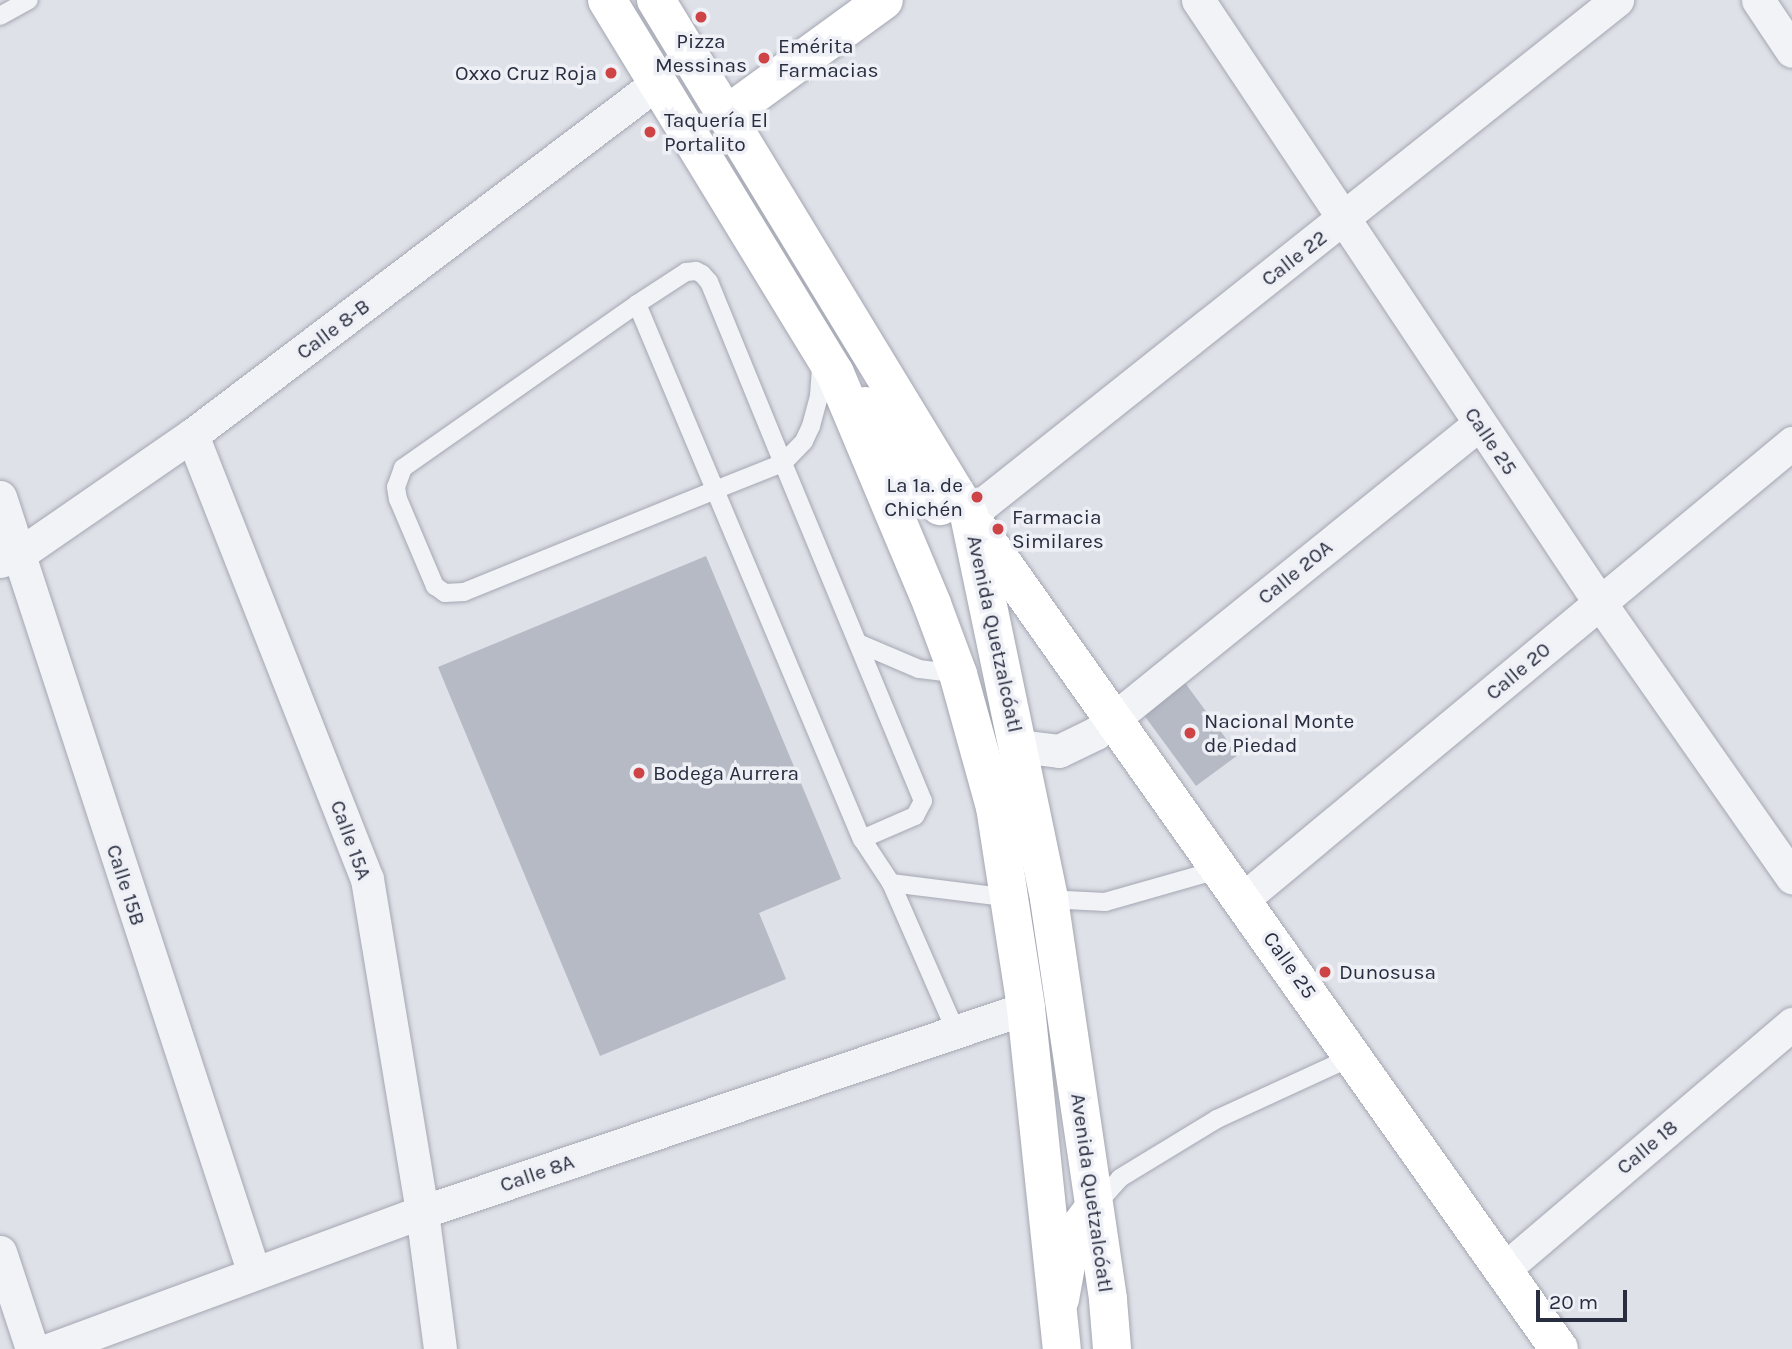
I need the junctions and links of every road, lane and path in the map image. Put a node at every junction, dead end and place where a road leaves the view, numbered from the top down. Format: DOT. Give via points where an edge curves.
graph roads {
  1 [pos="29,0"];
  2 [pos="607,0"];
  3 [pos="656,0"];
  4 [pos="884,0"];
  5 [pos="1198,0"];
  6 [pos="1617,0"];
  7 [pos="1758,0"];
  8 [pos="0,16"];
  9 [pos="1792,51"];
  10 [pos="657,83"];
  11 [pos="726,115"];
  12 [pos="1343,219"];
  13 [pos="637,304"];
  14 [pos="828,363"];
  15 [pos="1479,424"];
  16 [pos="192,435"];
  17 [pos="1792,443"];
  18 [pos="783,463"];
  19 [pos="715,490"];
  20 [pos="0,497"];
  21 [pos="969,515"];
  22 [pos="9,558"];
  23 [pos="1600,603"];
  24 [pos="858,643"];
  25 [pos="958,674"];
  26 [pos="1112,720"];
  27 [pos="1019,746"];
  28 [pos="862,839"];
  29 [pos="1221,869"];
  30 [pos="1792,877"];
  31 [pos="891,883"];
  32 [pos="1007,898"];
  33 [pos="1049,899"];
  34 [pos="1243,899"];
  35 [pos="1026,1008"];
  36 [pos="1792,1024"];
  37 [pos="956,1032"];
  38 [pos="1354,1056"];
  39 [pos="1094,1208"];
  40 [pos="422,1212"];
  41 [pos="0,1252"];
  42 [pos="1503,1270"];
  43 [pos="254,1273"];
  44 [pos="1059,1306"];
  45 [pos="32,1349"];
  46 [pos="51,1349"];
  47 [pos="440,1349"];
  48 [pos="1062,1349"];
  49 [pos="1112,1349"];
  50 [pos="1559,1349"];
  1 -- 8 [label="lane"];
  2 -- 10 [label="main road, Avenida Quetzalcóatl"];
  3 -- 11 [label="main road, Avenida Quetzalcóatl"];
  4 -- 11 [label="main road"];
  5 -- 12 [label="street, Calle 25"];
  6 -- 12 [label="street, Calle 22"];
  7 -- 9 [label="street"];
  10 -- 14 [label="main road, Avenida Quetzalcóatl"];
  10 -- 16 [label="street, Calle 8-B"];
  11 -- 21 [label="main road, Avenida Quetzalcóatl"];
  12 -- 15 [label="street, Calle 25"];
  12 -- 21 [label="street, Calle 22"];
  13 -- 18 [label="lane" via="685,272 702,274"];
  13 -- 19 [label="lane"];
  13 -- 19 [label="lane" via="403,468 396,487 403,512 435,586 453,594"];
  14 -- 18 [label="lane" via="804,442"];
  14 -- 21 [label="main road" via="877,419 924,490 939,506"];
  14 -- 25 [label="main road, Avenida Quetzalcóatl"];
  15 -- 23 [label="street, Calle 25"];
  15 -- 26 [label="street, Calle 20A"];
  16 -- 22 [label="street, Calle 8-B"];
  16 -- 40 [label="street, Calle 15A" via="368,879"];
  17 -- 23 [label="street, Calle 20"];
  18 -- 19 [label="lane"];
  18 -- 24 [label="lane"];
  19 -- 28 [label="lane"];
  20 -- 22 [label="street, Calle 15B"];
  21 -- 26 [label="main road, Calle 25"];
  21 -- 27 [label="main road, Avenida Quetzalcóatl"];
  22 -- 43 [label="street, Calle 15B"];
  23 -- 30 [label="street, Calle 25"];
  23 -- 34 [label="street, Calle 20"];
  24 -- 25 [label="lane" via="919,669"];
  24 -- 28 [label="lane" via="923,801 915,816"];
  25 -- 32 [label="main road, Avenida Quetzalcóatl" via="995,807"];
  26 -- 27 [label="street, Calle 20A" via="1059,751"];
  26 -- 29 [label="main road, Calle 25"];
  27 -- 33 [label="main road, Avenida Quetzalcóatl"];
  28 -- 31 [label="lane"];
  29 -- 33 [label="lane" via="1105,902"];
  29 -- 34 [label="main road, Calle 25"];
  31 -- 32 [label="lane"];
  31 -- 37 [label="lane"];
  32 -- 33 [label="lane"];
  32 -- 35 [label="main road, Avenida Quetzalcóatl"];
  33 -- 39 [label="main road, Avenida Quetzalcóatl"];
  34 -- 38 [label="main road, Calle 25"];
  35 -- 37 [label="street, Calle 8A"];
  35 -- 44 [label="main road, Avenida Quetzalcóatl"];
  36 -- 42 [label="street, Calle 18"];
  37 -- 40 [label="street, Calle 8A"];
  38 -- 39 [label="lane" via="1216,1119 1120,1178"];
  38 -- 42 [label="main road, Calle 25"];
  39 -- 44 [label="main road" via="1076,1233 1068,1255"];
  39 -- 49 [label="main road, Avenida Quetzalcóatl"];
  40 -- 43 [label="street, Calle 8A"];
  40 -- 47 [label="street, Calle 15A"];
  41 -- 45 [label="street"];
  42 -- 50 [label="main road, Calle 25"];
  43 -- 46 [label="street, Calle 8A"];
  44 -- 48 [label="main road, Avenida Quetzalcóatl"];
}
